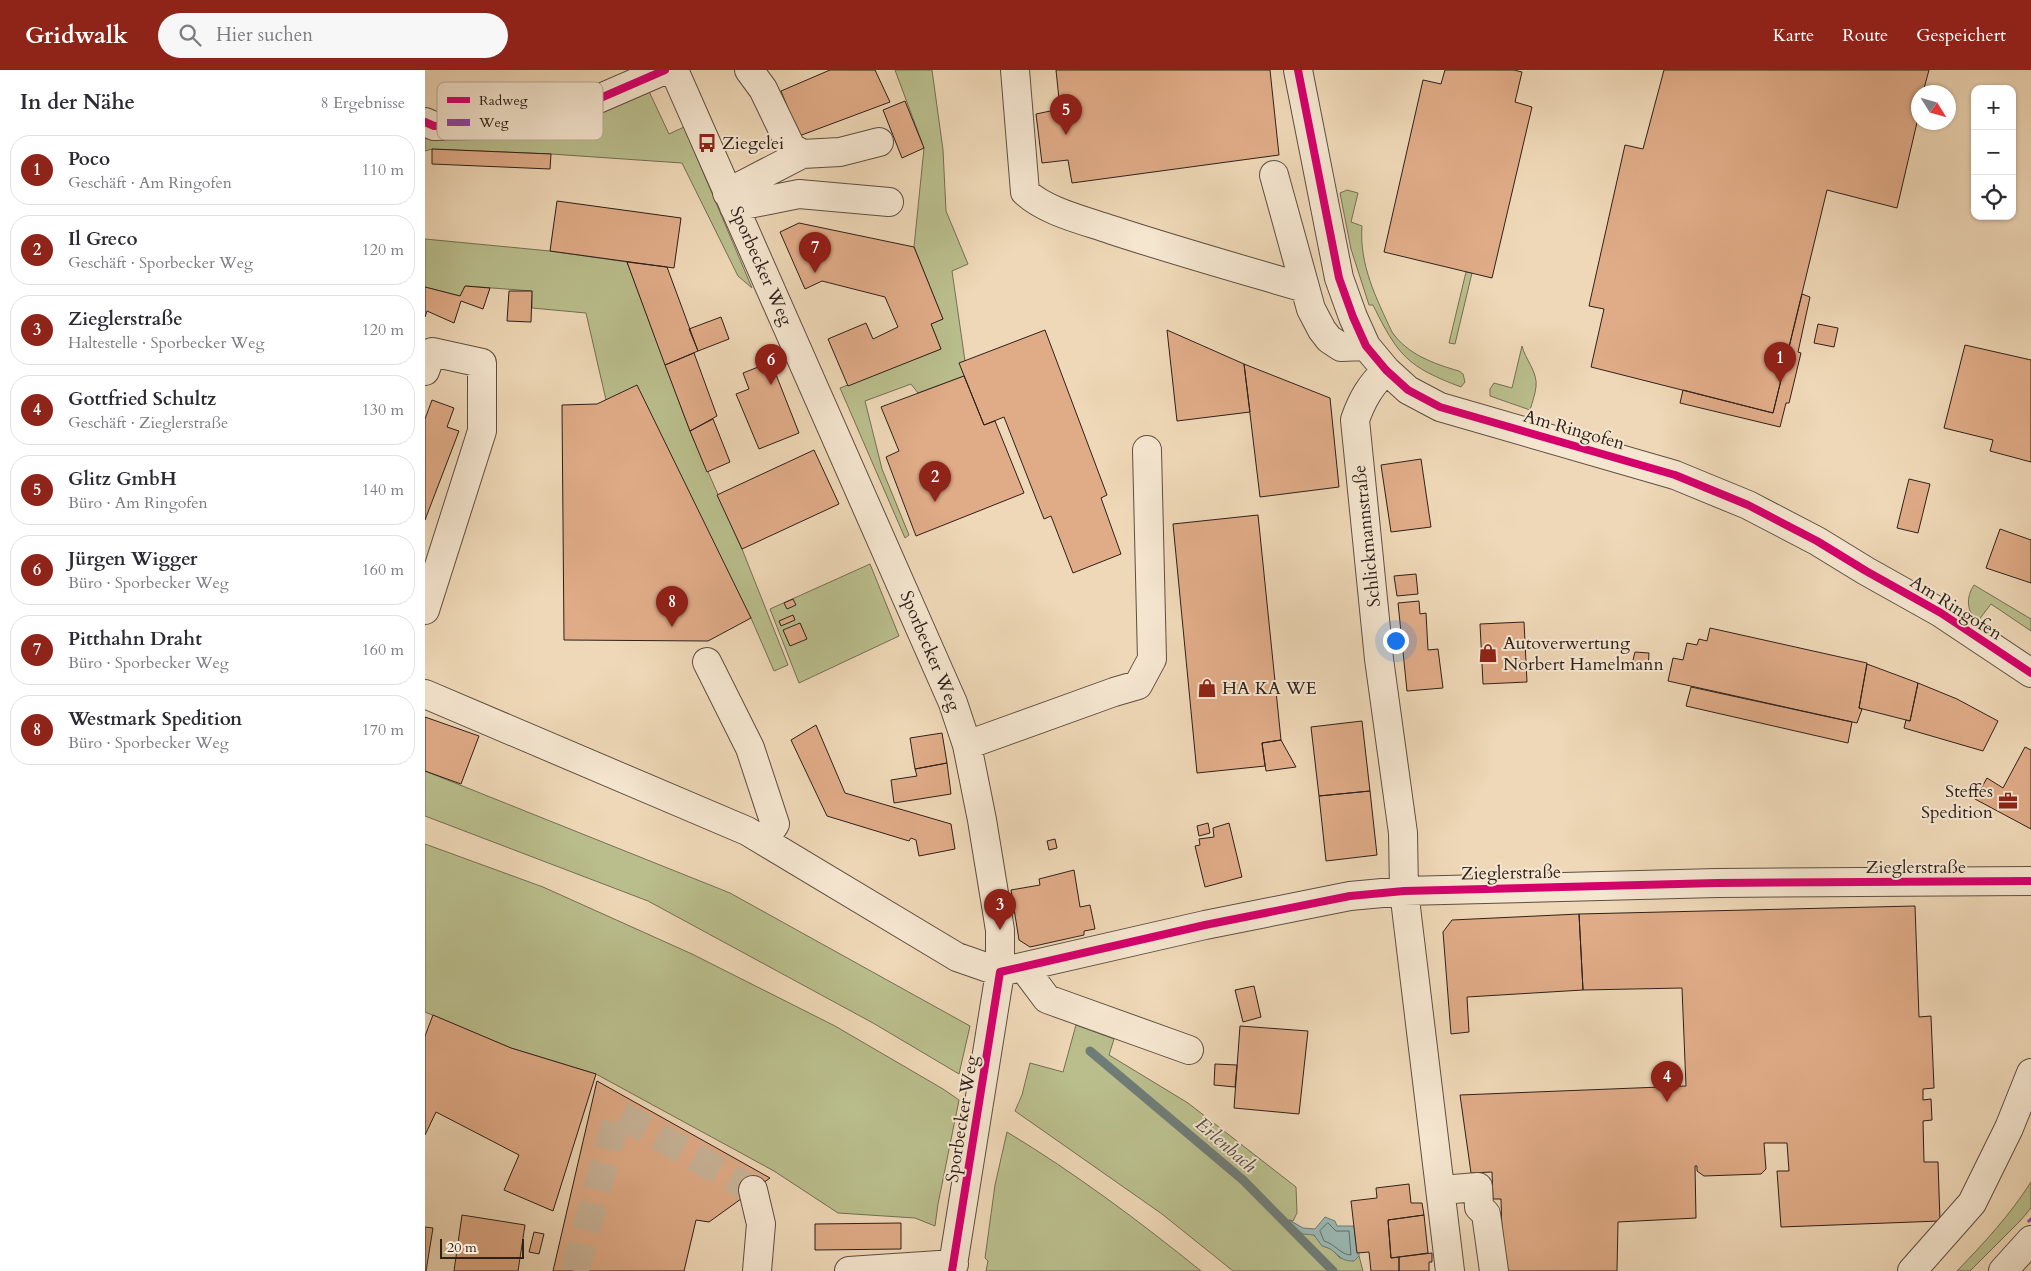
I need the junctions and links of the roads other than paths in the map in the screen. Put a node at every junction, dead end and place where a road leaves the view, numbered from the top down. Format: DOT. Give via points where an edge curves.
graph roads {
  1 [pos="665,70"];
  2 [pos="674,70"];
  3 [pos="749,70"];
  4 [pos="1015,70"];
  5 [pos="1298,70"];
  6 [pos="603,97"];
  7 [pos="425,122"];
  8 [pos="437,126"];
  9 [pos="879,142"];
  10 [pos="802,154"];
  11 [pos="1274,175"];
  12 [pos="731,200"];
  13 [pos="889,202"];
  14 [pos="1305,288"];
  15 [pos="1366,346"];
  16 [pos="1386,370"];
  17 [pos="425,371"];
  18 [pos="1147,450"];
  19 [pos="425,610"];
  20 [pos="707,662"];
  21 [pos="2031,673"];
  22 [pos="425,694"];
  23 [pos="967,744"];
  24 [pos="764,841"];
  25 [pos="2031,882"];
  26 [pos="1404,891"];
  27 [pos="1012,970"];
  28 [pos="1189,1050"];
  29 [pos="2031,1073"];
  30 [pos="753,1190"];
  31 [pos="1441,1190"];
  32 [pos="2031,1240"];
  33 [pos="953,1267"];
  34 [pos="757,1271"];
  35 [pos="849,1271"];
  36 [pos="1450,1271"];
  37 [pos="1494,1271"];
  38 [pos="1912,1271"];
  39 [pos="2003,1271"];
  1 -- 6 [label="street"];
  2 -- 12 [label="street, Sporbecker Weg"];
  3 -- 10 [label="street" via="763,89 791,147"];
  4 -- 14 [label="street" via="1025,192 1036,201 1164,247"];
  5 -- 15 [label="street, Am Ringofen" via="1339,278"];
  7 -- 8 [label="street"];
  9 -- 10 [label="street" via="840,152"];
  10 -- 12 [label="street"];
  11 -- 14 [label="street"];
  12 -- 13 [label="street" via="799,194"];
  12 -- 23 [label="street, Sporbecker Weg" via="953,703"];
  14 -- 15 [label="street" via="1311,309 1329,339 1341,347"];
  15 -- 16 [label="street, Am Ringofen"];
  16 -- 21 [label="street, Am Ringofen" via="1408,390 1440,407 1675,476 1748,505 1941,613"];
  16 -- 26 [label="street, Schlickmannstraße" via="1363,397 1355,420 1379,659 1403,833"];
  17 -- 19 [label="street" via="432,352 482,363 482,431"];
  18 -- 23 [label="street" via="1152,660 1138,685"];
  20 -- 24 [label="street" via="749,748 775,824"];
  22 -- 24 [label="street"];
  23 -- 27 [label="street, Sporbecker Weg" via="1000,930"];
  24 -- 27 [label="street" via="957,956"];
  25 -- 26 [label="street, Zieglerstraße" via="1717,883"];
  26 -- 27 [label="street, Zieglerstraße" via="1350,896 1205,924"];
  26 -- 31 [label="street, Schlickmannstraße"];
  27 -- 28 [label="street" via="1047,999"];
  27 -- 33 [label="street, Sporbecker Weg"];
  29 -- 38 [label="street" via="2009,1128 1972,1203"];
  30 -- 34 [label="street" via="761,1224"];
  31 -- 36 [label="street, Schlickmannstraße"];
  31 -- 37 [label="street" via="1478,1187 1479,1207 1486,1214"];
  32 -- 39 [label="street"];
  33 -- 35 [label="street"];
}
